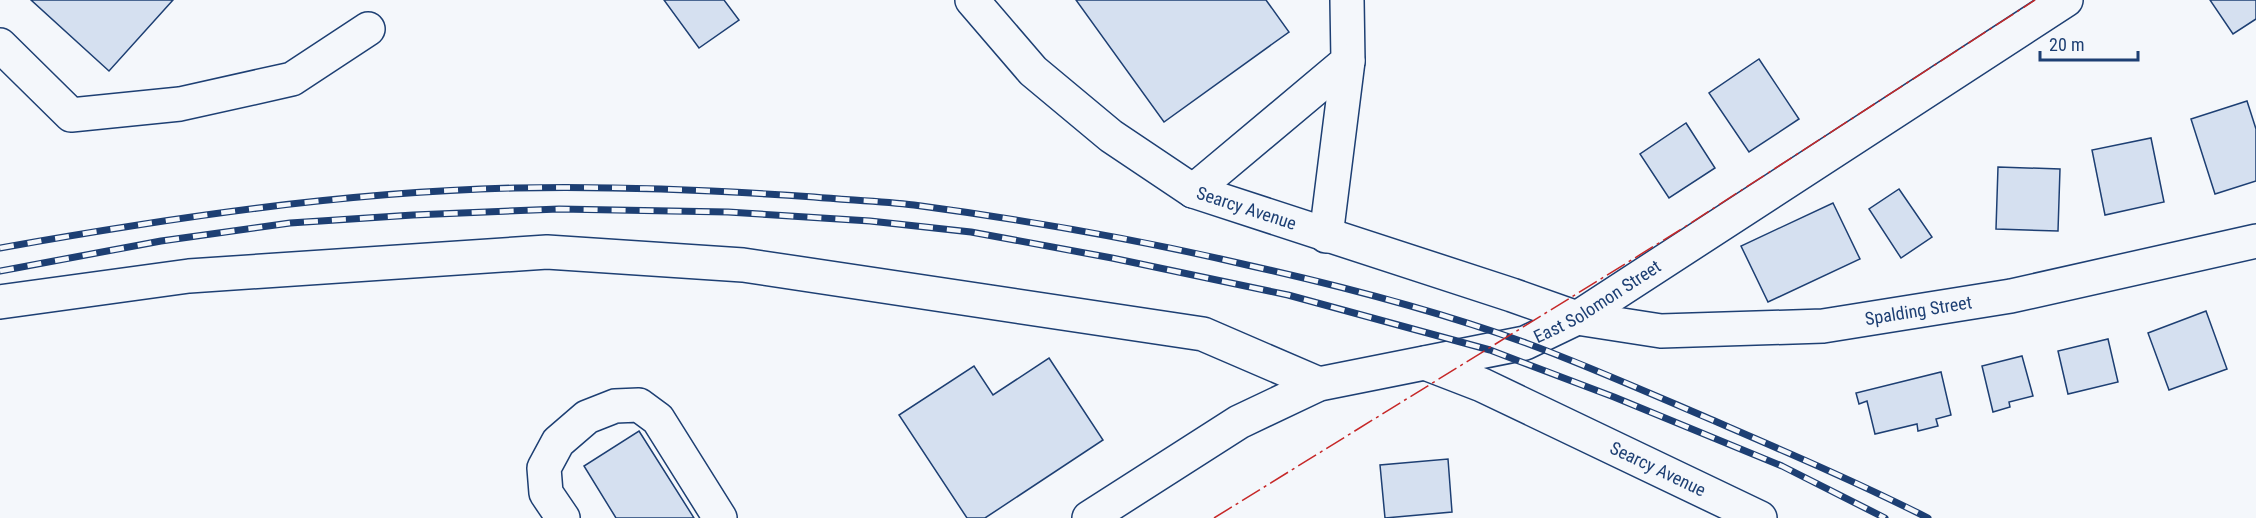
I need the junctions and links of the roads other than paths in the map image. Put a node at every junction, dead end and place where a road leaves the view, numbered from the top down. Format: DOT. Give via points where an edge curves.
graph roads {
  1 [pos="972,0"];
  2 [pos="1347,0"];
  3 [pos="2066,0"];
  4 [pos="368,29"];
  5 [pos="0,45"];
  6 [pos="1348,61"];
  7 [pos="1193,190"];
  8 [pos="1326,236"];
  9 [pos="2256,241"];
  10 [pos="0,302"];
  11 [pos="1577,318"];
  12 [pos="1425,363"];
  13 [pos="1319,384"];
  14 [pos="1092,517"];
  15 [pos="563,518"];
  16 [pos="720,518"];
  17 [pos="1760,518"];
  1 -- 7 [label="street, Searcy Avenue" via="1033,71 1112,136"];
  2 -- 6 [label="street"];
  3 -- 11 [label="street, East Solomon Street"];
  4 -- 5 [label="street" via="292,79 180,104 71,115"];
  6 -- 7 [label="street"];
  6 -- 8 [label="street"];
  7 -- 8 [label="street, Searcy Avenue"];
  8 -- 11 [label="street, Searcy Avenue"];
  9 -- 11 [label="street, Spalding Street" via="2011,296 1823,326 1661,331"];
  10 -- 13 [label="street" via="189,276 547,252 743,265 1203,334"];
  11 -- 12 [label="street, East Solomon Street" via="1525,343"];
  12 -- 13 [label="street, East Solomon Street"];
  12 -- 17 [label="street, Searcy Avenue" via="1482,385"];
  13 -- 14 [label="street, East Solomon Street" via="1239,422"];
  15 -- 16 [label="street" via="546,493 544,468 558,442 587,417 615,406 639,405 658,419"];
}
